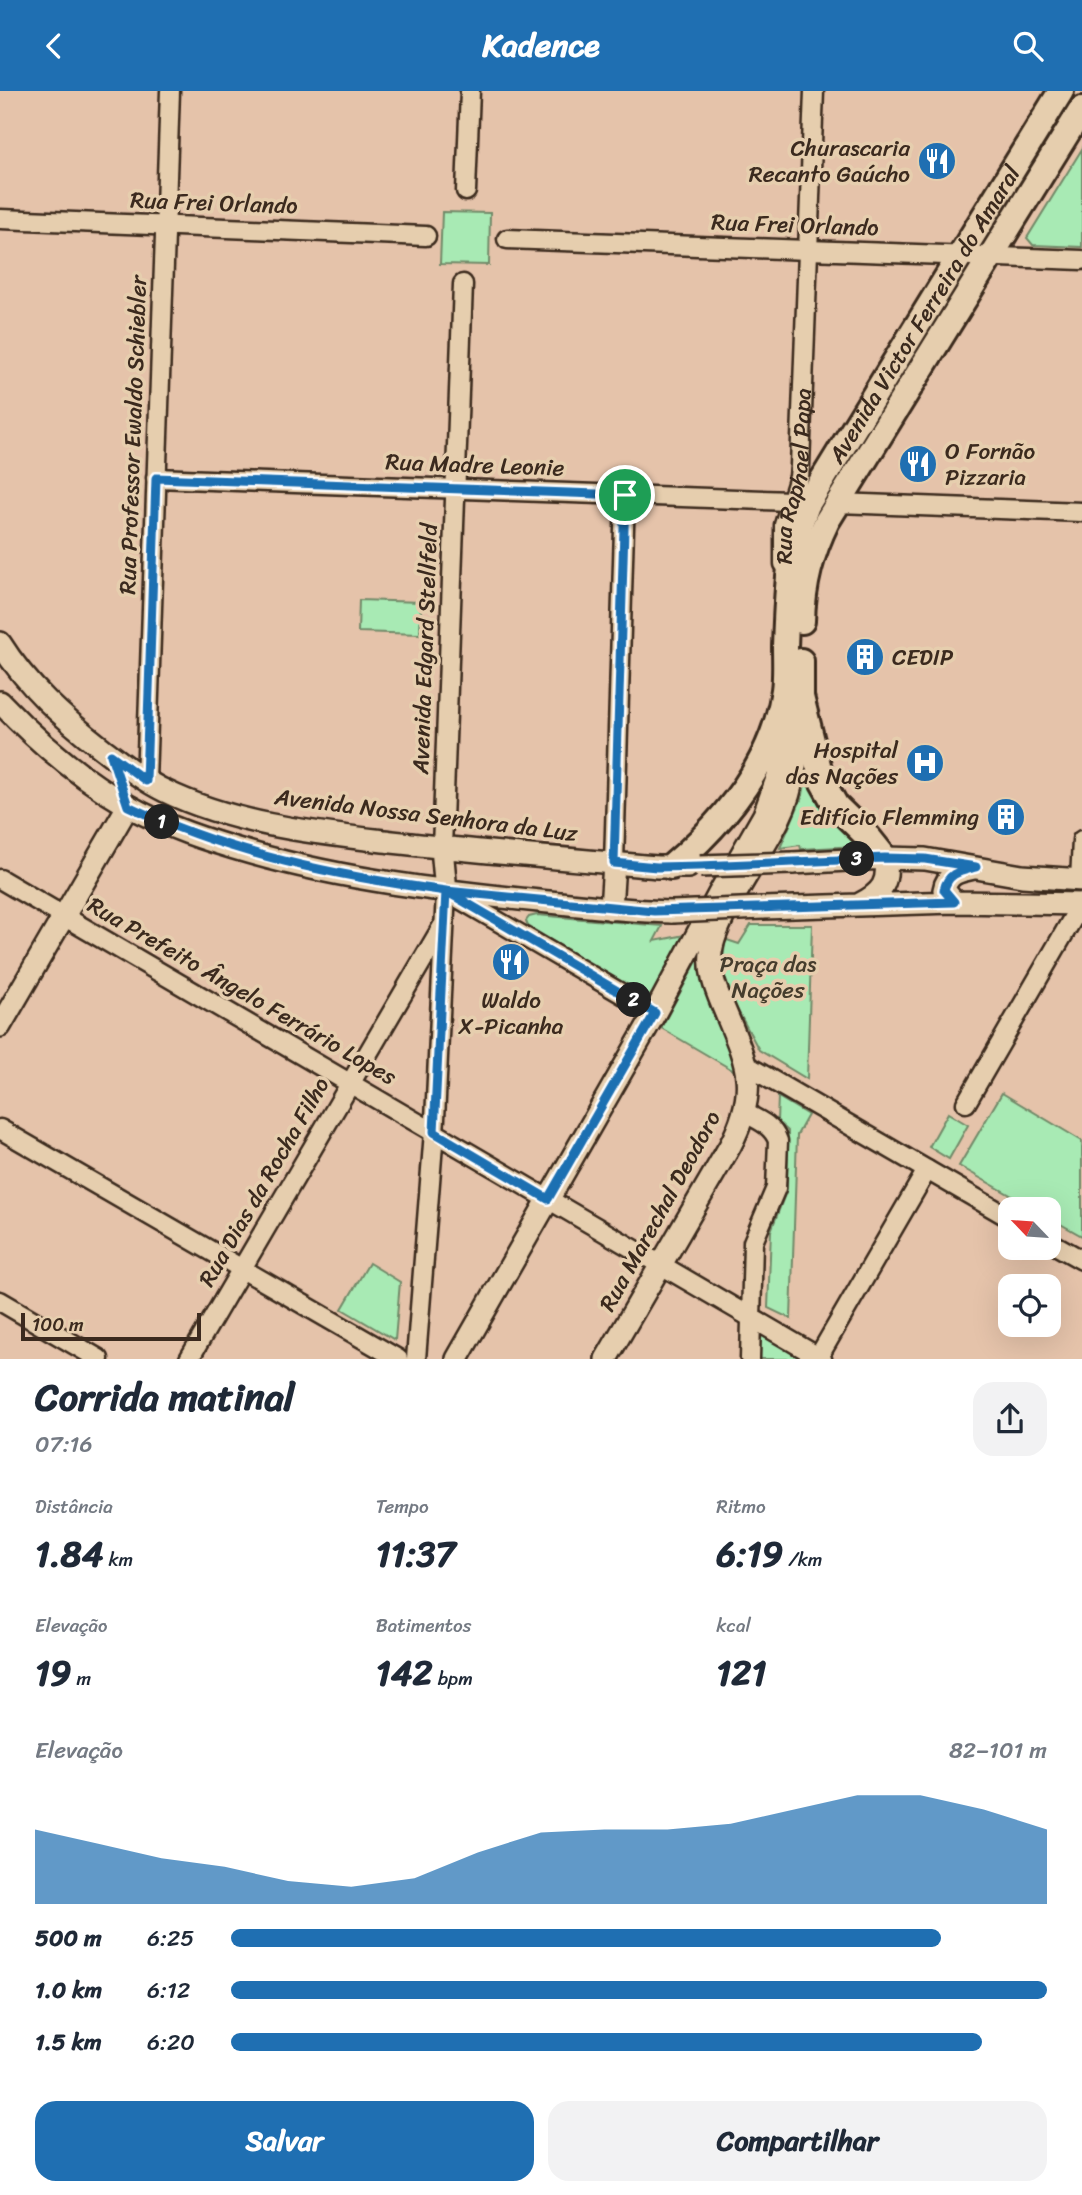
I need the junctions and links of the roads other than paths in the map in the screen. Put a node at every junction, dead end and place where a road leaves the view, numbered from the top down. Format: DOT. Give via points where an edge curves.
graph roads {
  1 [pos="170,91"];
  2 [pos="470,91"];
  3 [pos="814,91"];
  4 [pos="1061,91"];
  5 [pos="1082,109"];
  6 [pos="466,191"];
  7 [pos="0,219"];
  8 [pos="166,226"];
  9 [pos="426,236"];
  10 [pos="507,239"];
  11 [pos="808,250"];
  12 [pos="960,255"];
  13 [pos="991,256"];
  14 [pos="1082,260"];
  15 [pos="463,285"];
  16 [pos="800,470"];
  17 [pos="826,471"];
  18 [pos="156,478"];
  19 [pos="455,489"];
  20 [pos="625,495"];
  21 [pos="791,501"];
  22 [pos="838,503"];
  23 [pos="1082,512"];
  24 [pos="797,577"];
  25 [pos="1,648"];
  26 [pos="792,693"];
  27 [pos="0,702"];
  28 [pos="111,755"];
  29 [pos="146,781"];
  30 [pos="128,806"];
  31 [pos="1082,840"];
  32 [pos="442,848"];
  33 [pos="885,858"];
  34 [pos="614,863"];
  35 [pos="671,867"];
  36 [pos="976,867"];
  37 [pos="0,879"];
  38 [pos="1081,880"];
  39 [pos="730,889"];
  40 [pos="446,891"];
  41 [pos="954,902"];
  42 [pos="860,904"];
  43 [pos="1081,904"];
  44 [pos="611,909"];
  45 [pos="64,916"];
  46 [pos="445,923"];
  47 [pos="655,1013"];
  48 [pos="0,1026"];
  49 [pos="746,1065"];
  50 [pos="351,1083"];
  51 [pos="966,1103"];
  52 [pos="745,1113"];
  53 [pos="0,1129"];
  54 [pos="434,1132"];
  55 [pos="927,1170"];
  56 [pos="548,1199"];
  57 [pos="998,1211"];
  58 [pos="1061,1248"];
  59 [pos="1082,1260"];
  60 [pos="661,1264"];
  61 [pos="242,1268"];
  62 [pos="0,1301"];
  63 [pos="751,1317"];
  64 [pos="821,1357"];
  65 [pos="99,1359"];
  66 [pos="188,1359"];
  67 [pos="398,1359"];
  68 [pos="416,1359"];
  69 [pos="457,1359"];
  70 [pos="606,1359"];
  71 [pos="750,1359"];
  1 -- 8 [label="street, Rua Professor Ewaldo Schiebler"];
  2 -- 6 [label="street"];
  3 -- 11 [label="street, Rua Raphael Papa"];
  4 -- 12 [label="highway, Avenida Victor Ferreira do Amaral"];
  5 -- 13 [label="highway, Avenida Victor Ferreira do Amaral"];
  7 -- 8 [label="street, Rua Frei Orlando"];
  8 -- 9 [label="street, Rua Frei Orlando"];
  8 -- 18 [label="street, Rua Professor Ewaldo Schiebler"];
  10 -- 11 [label="street, Rua Frei Orlando"];
  11 -- 12 [label="street, Rua Frei Orlando"];
  11 -- 16 [label="street, Rua Raphael Papa"];
  12 -- 13 [label="street, Rua Frei Orlando"];
  12 -- 17 [label="highway, Avenida Victor Ferreira do Amaral"];
  13 -- 14 [label="street, Rua Frei Orlando"];
  13 -- 22 [label="highway, Avenida Victor Ferreira do Amaral"];
  15 -- 19 [label="street, Avenida Edgard Stellfeld"];
  16 -- 17 [label="street" via="814,477"];
  16 -- 21 [label="street, Rua Raphael Papa"];
  17 -- 24 [label="highway, Avenida Victor Ferreira do Amaral" via="799,524 789,562"];
  18 -- 19 [label="street, Rua Madre Leonie"];
  18 -- 29 [label="street, Rua Professor Ewaldo Schiebler"];
  19 -- 20 [label="street, Rua Madre Leonie"];
  19 -- 32 [label="street, Avenida Edgard Stellfeld"];
  20 -- 21 [label="street, Rua Madre Leonie"];
  20 -- 34 [label="street"];
  21 -- 24 [label="street, Rua Raphael Papa" via="783,539"];
  22 -- 23 [label="street"];
  22 -- 24 [label="highway, Avenida Victor Ferreira do Amaral"];
  24 -- 26 [label="highway, Rua Raphael Papa" via="802,610"];
  25 -- 28 [label="main road, Avenida Nossa Senhora da Luz" via="46,701"];
  26 -- 33 [label="highway" via="828,794"];
  26 -- 35 [label="highway" via="749,782 714,827"];
  26 -- 39 [label="main road, Rua Raphael Papa" via="798,750 789,793 780,817"];
  27 -- 30 [label="main road" via="63,761"];
  28 -- 29 [label="main road, Avenida Nossa Senhora da Luz"];
  28 -- 30 [label="main road"];
  29 -- 32 [label="main road, Avenida Nossa Senhora da Luz" via="186,800 269,824"];
  30 -- 40 [label="main road" via="208,840 270,858"];
  30 -- 45 [label="main road"];
  31 -- 38 [label="street"];
  32 -- 34 [label="main road, Avenida Nossa Senhora da Luz"];
  32 -- 40 [label="main road"];
  33 -- 35 [label="main road, Avenida Nossa Senhora da Luz, bridge"];
  33 -- 36 [label="main road, Avenida Nossa Senhora da Luz"];
  33 -- 42 [label="main road" via="886,882 880,892"];
  34 -- 35 [label="main road, Avenida Nossa Senhora da Luz"];
  34 -- 44 [label="main road"];
  36 -- 38 [label="main road, Avenida Nossa Senhora da Luz" via="1040,879"];
  36 -- 41 [label="main road" via="950,876 944,890"];
  37 -- 45 [label="street, Rua Prefeito Ângelo Ferrário Lopes"];
  39 -- 47 [label="main road"];
  39 -- 49 [label="main road, Rua Marechal Deodoro" via="710,965"];
  40 -- 44 [label="main road"];
  40 -- 46 [label="street"];
  40 -- 47 [label="street"];
  41 -- 42 [label="main road"];
  41 -- 43 [label="main road"];
  42 -- 44 [label="main road, bridge" via="672,912"];
  43 -- 51 [label="street"];
  45 -- 48 [label="main road"];
  45 -- 50 [label="street, Rua Prefeito Ângelo Ferrário Lopes"];
  46 -- 50 [label="street, Rua Dias da Rocha Filho"];
  46 -- 54 [label="street"];
  47 -- 56 [label="main road"];
  49 -- 52 [label="main road, Rua Marechal Deodoro"];
  49 -- 55 [label="street"];
  50 -- 54 [label="street, Rua Prefeito Ângelo Ferrário Lopes"];
  50 -- 61 [label="street, Rua Dias da Rocha Filho"];
  52 -- 60 [label="main road, Rua Marechal Deodoro"];
  52 -- 63 [label="street" via="765,1123 778,1141 776,1188 753,1242"];
  53 -- 61 [label="street"];
  54 -- 56 [label="street, Rua Prefeito Ângelo Ferrário Lopes"];
  54 -- 68 [label="street"];
  55 -- 57 [label="street"];
  55 -- 64 [label="street"];
  56 -- 60 [label="street, Rua Prefeito Ângelo Ferrário Lopes"];
  56 -- 69 [label="main road"];
  58 -- 59 [label="street"];
  60 -- 63 [label="street, Rua Prefeito Ângelo Ferrário Lopes"];
  60 -- 70 [label="main road, Rua Marechal Deodoro"];
  61 -- 66 [label="street, Rua Dias da Rocha Filho"];
  61 -- 67 [label="street"];
  62 -- 65 [label="street"];
  63 -- 64 [label="street, Rua Prefeito Ângelo Ferrário Lopes"];
  63 -- 71 [label="street"];
}
